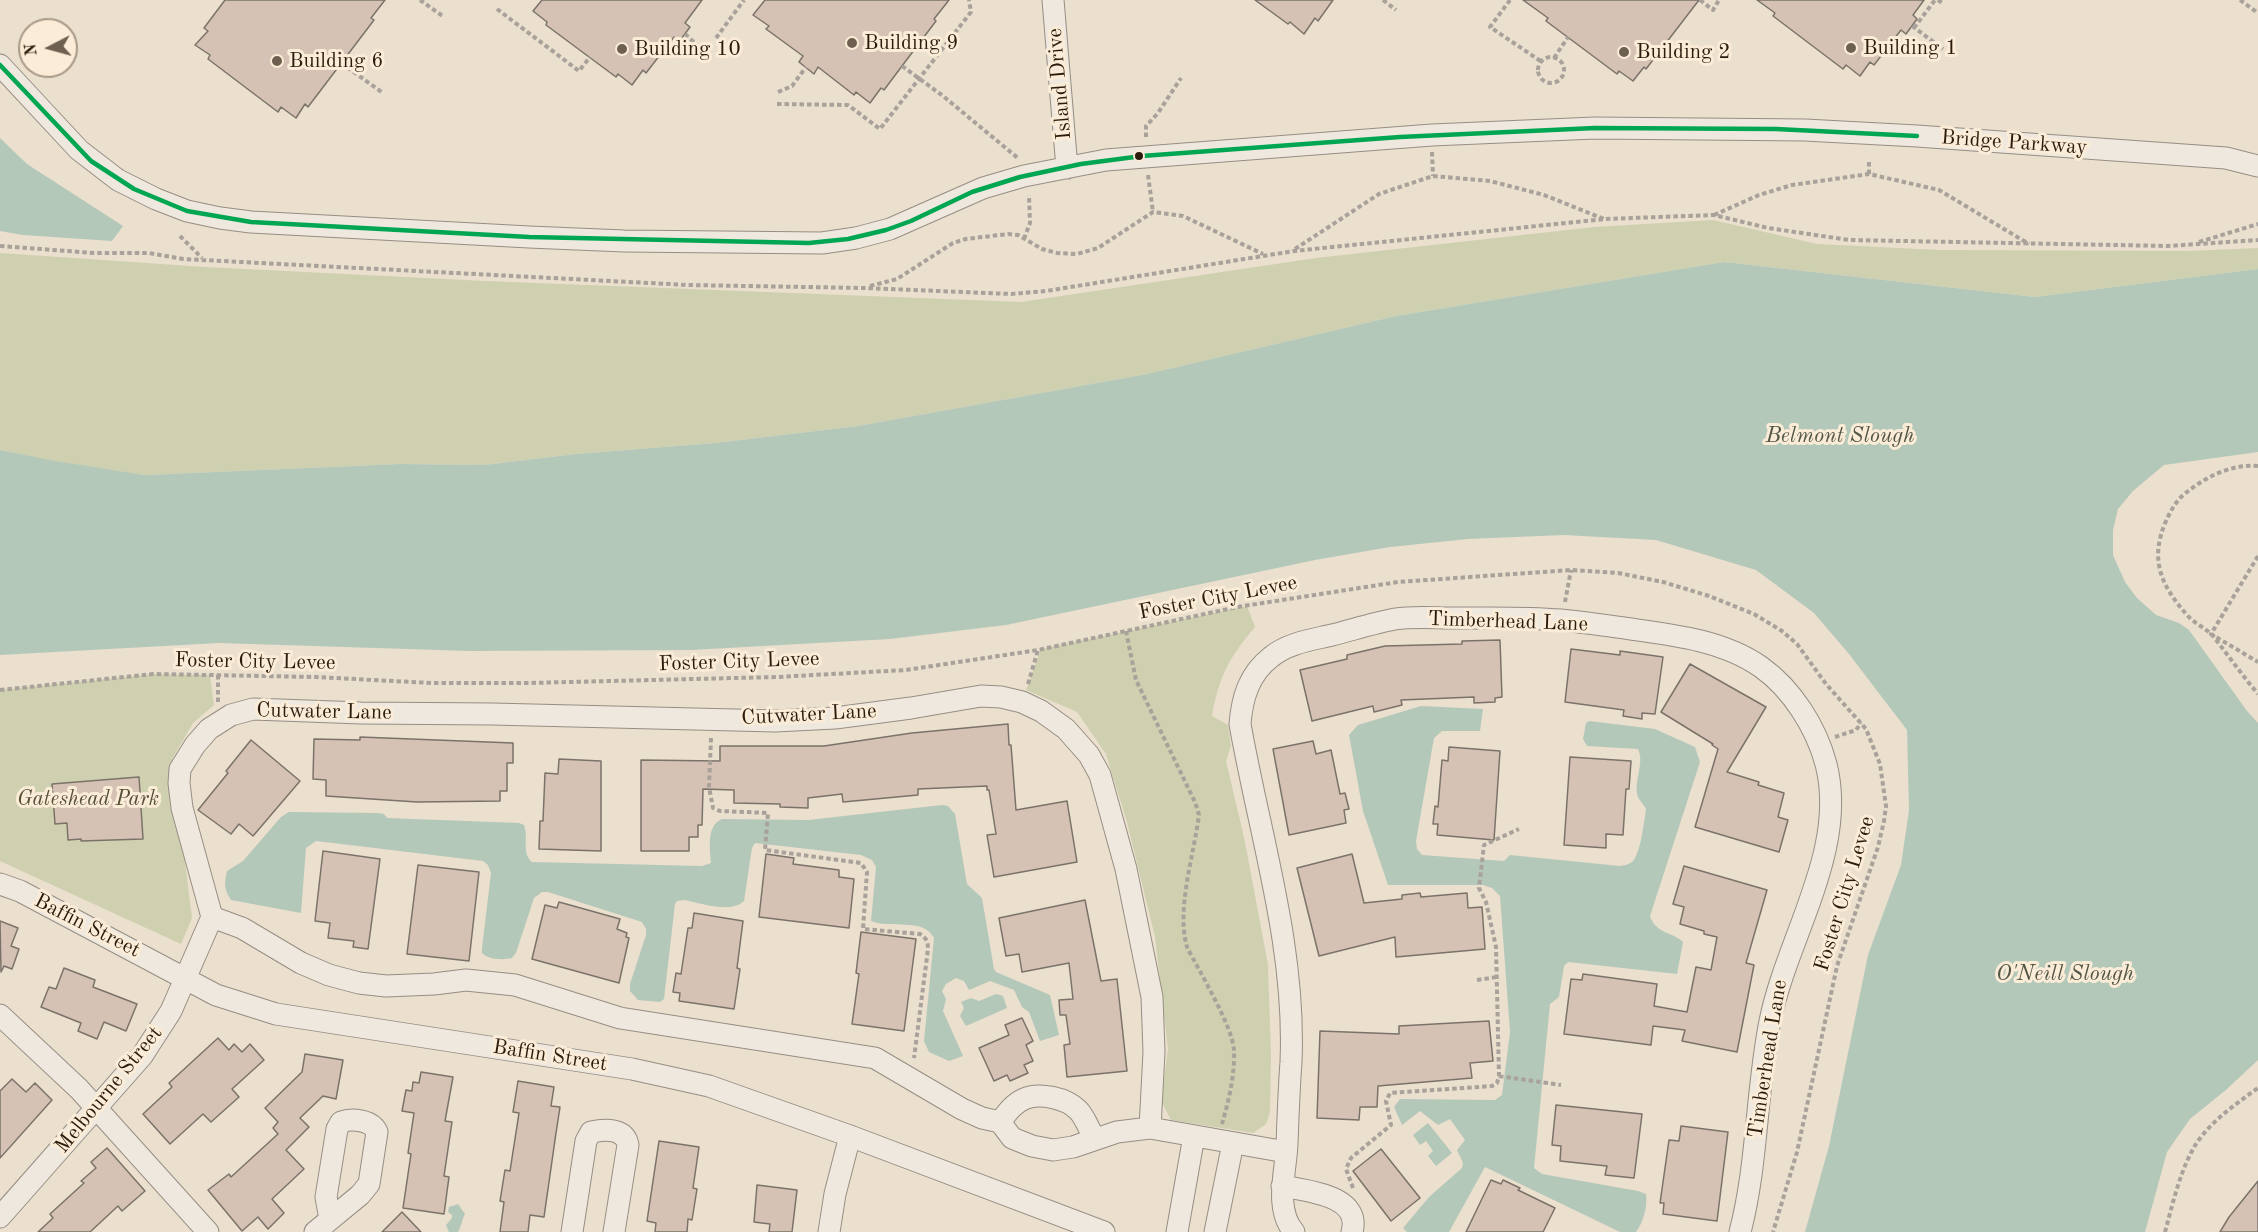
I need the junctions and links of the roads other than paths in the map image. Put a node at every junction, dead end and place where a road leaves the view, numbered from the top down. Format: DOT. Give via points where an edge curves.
graph roads {
  1 [pos="1053,0"];
  2 [pos="0,65"];
  3 [pos="2258,153"];
  4 [pos="2226,158"];
  5 [pos="2258,166"];
  6 [pos="1067,168"];
  7 [pos="0,884"];
  8 [pos="212,917"];
  9 [pos="187,978"];
  10 [pos="0,1016"];
  11 [pos="97,1109"];
  12 [pos="1000,1122"];
  13 [pos="1150,1128"];
  14 [pos="850,1136"];
  15 [pos="1194,1136"];
  16 [pos="1094,1138"];
  17 [pos="1226,1142"];
  18 [pos="1287,1152"];
  19 [pos="1282,1186"];
  20 [pos="0,1217"];
  21 [pos="208,1232"];
  22 [pos="572,1232"];
  23 [pos="614,1232"];
  24 [pos="829,1232"];
  25 [pos="1104,1232"];
  26 [pos="1177,1232"];
  27 [pos="1215,1232"];
  28 [pos="1294,1232"];
  29 [pos="1352,1232"];
  30 [pos="1740,1232"];
  1 -- 6 [label="street, Island Drive"];
  2 -- 6 [label="street, Bridge Parkway" via="79,150 118,180 187,211 232,220 570,239 822,243 876,234 967,194 1024,176"];
  3 -- 4 [label="street, Bridge Parkway"];
  4 -- 5 [label="street, Bridge Parkway"];
  4 -- 6 [label="street, Bridge Parkway" via="1875,133 1595,128 1432,135 1147,156"];
  7 -- 9 [label="street, Baffin Street"];
  8 -- 9 [label="street, Melbourne Street"];
  8 -- 12 [label="street" via="242,928 301,963 359,983 386,986 466,980 515,985 620,1018 875,1058 962,1109"];
  8 -- 13 [label="street, Cutwater Lane" via="182,808 180,769 210,729 231,715 253,709 775,721 835,718 981,696 1022,702 1066,729 1089,755 1100,775 1126,869 1152,997"];
  9 -- 11 [label="street, Melbourne Street" via="142,1056"];
  9 -- 14 [label="street, Baffin Street" via="216,995 276,1014 632,1069 709,1086"];
  10 -- 11 [label="street"];
  11 -- 20 [label="street, Melbourne Street"];
  11 -- 21 [label="street"];
  12 -- 16 [label="street" via="1012,1138 1053,1150"];
  12 -- 16 [label="street" via="1023,1099 1053,1098 1078,1110"];
  13 -- 15 [label="street"];
  13 -- 16 [label="street"];
  14 -- 24 [label="street"];
  14 -- 25 [label="street, Baffin Street"];
  15 -- 17 [label="street"];
  15 -- 26 [label="street"];
  17 -- 18 [label="street"];
  17 -- 27 [label="street"];
  18 -- 19 [label="street, Timberhead Lane"];
  18 -- 30 [label="street, Timberhead Lane" via="1291,999 1279,912 1240,724 1241,705 1258,670 1287,647 1396,619 1511,617 1662,633 1724,648 1759,666 1802,711 1826,763 1830,822 1819,876 1783,971 1770,1021 1752,1172"];
  19 -- 28 [label="street, Timberhead Lane" via="1285,1215"];
  19 -- 29 [label="street" via="1338,1199 1350,1211"];
  22 -- 23 [label="street" via="586,1141 591,1132 601,1130 622,1133 628,1145"];
}
